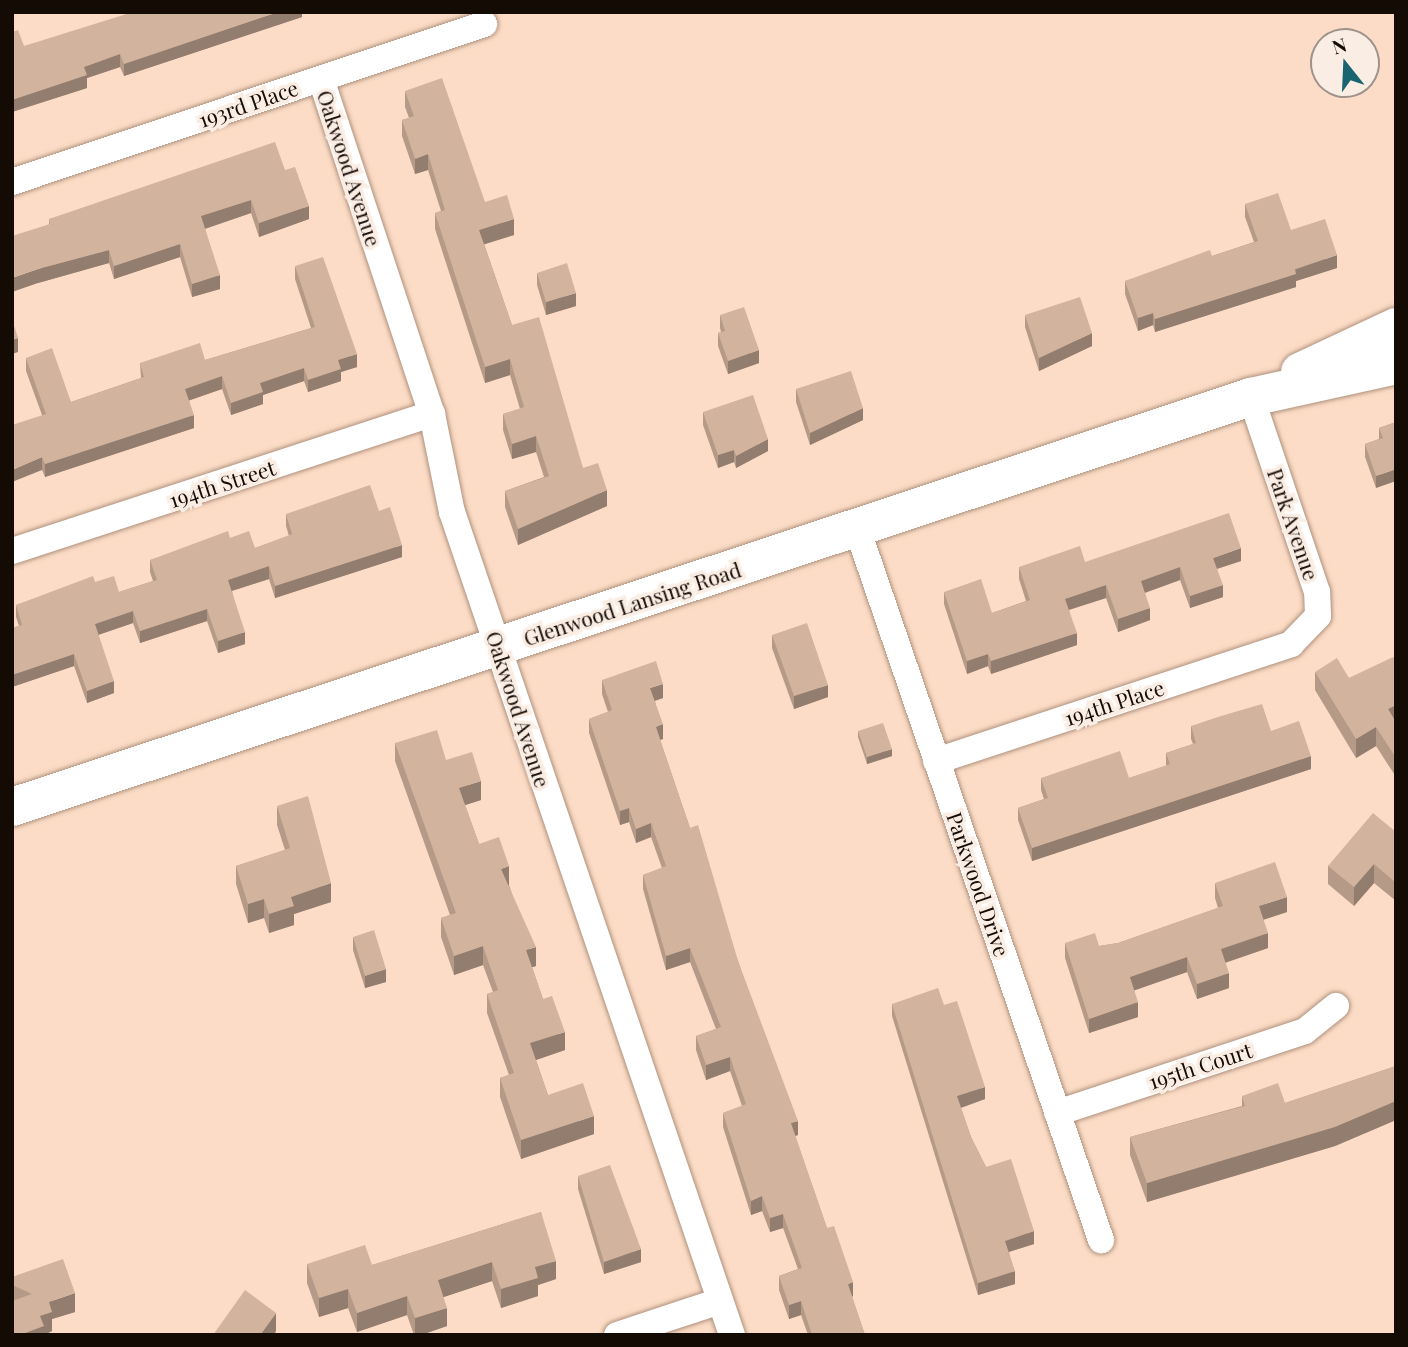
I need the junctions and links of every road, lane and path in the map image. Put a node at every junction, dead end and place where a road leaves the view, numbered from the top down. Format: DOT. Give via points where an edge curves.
graph roads {
  1 [pos="484,24"];
  2 [pos="321,79"];
  3 [pos="12,182"];
  4 [pos="1396,327"];
  5 [pos="1396,365"];
  6 [pos="1251,397"];
  7 [pos="432,414"];
  8 [pos="857,528"];
  9 [pos="12,551"];
  10 [pos="1291,644"];
  11 [pos="498,646"];
  12 [pos="936,761"];
  13 [pos="12,807"];
  14 [pos="1336,1006"];
  15 [pos="1057,1112"];
  16 [pos="1101,1240"];
  17 [pos="720,1301"];
  18 [pos="617,1335"];
  19 [pos="732,1335"];
  1 -- 2 [label="street, 193rd Place"];
  2 -- 3 [label="street, 193rd Place"];
  2 -- 7 [label="street, Oakwood Avenue"];
  4 -- 6 [label="main road, Glenwood Lansing Road"];
  5 -- 6 [label="main road, Glenwood Lansing Road"];
  6 -- 8 [label="main road, Glenwood Lansing Road"];
  6 -- 10 [label="street, Park Avenue" via="1317,592 1318,616"];
  7 -- 9 [label="street, 194th Street"];
  7 -- 11 [label="street, Oakwood Avenue" via="452,512"];
  8 -- 11 [label="main road, Glenwood Lansing Road"];
  8 -- 12 [label="street, Parkwood Drive"];
  10 -- 12 [label="street, 194th Place"];
  11 -- 13 [label="main road, Glenwood Lansing Road"];
  11 -- 17 [label="street, Oakwood Avenue"];
  12 -- 15 [label="street, Parkwood Drive"];
  14 -- 15 [label="street, 195th Court" via="1305,1031"];
  15 -- 16 [label="street, Parkwood Drive"];
  17 -- 18 [label="street"];
  17 -- 19 [label="street, Oakwood Avenue"];
}
